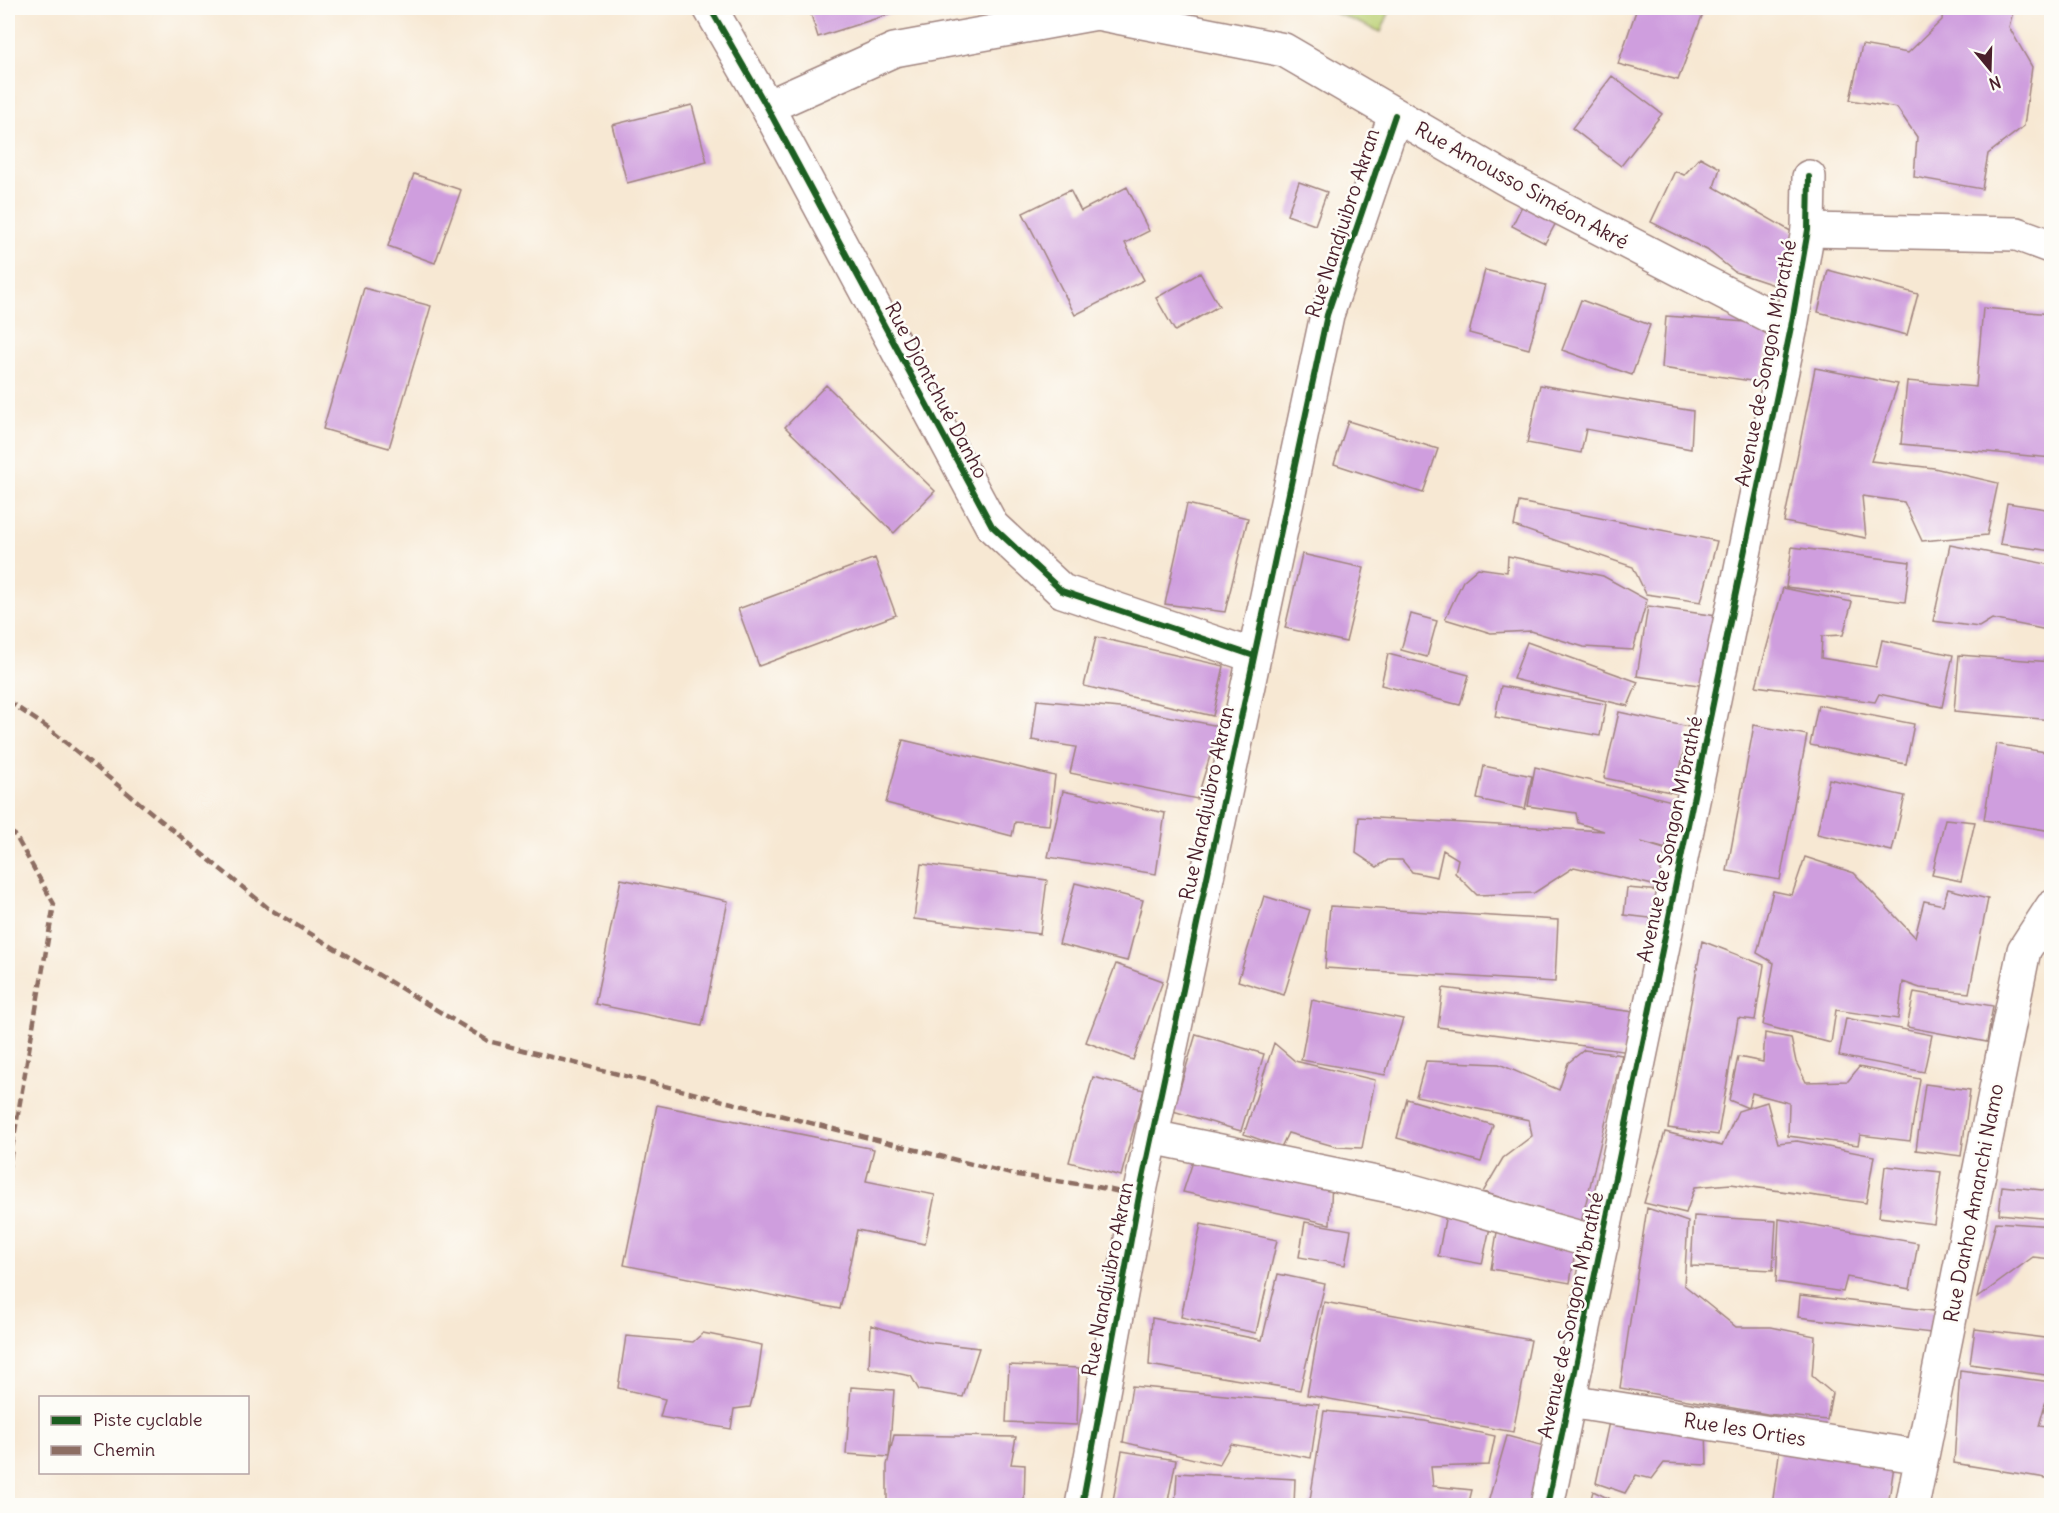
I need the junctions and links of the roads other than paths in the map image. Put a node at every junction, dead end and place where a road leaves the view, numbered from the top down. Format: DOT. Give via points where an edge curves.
graph roads {
  1 [pos="710,8"];
  2 [pos="767,107"];
  3 [pos="1395,115"];
  4 [pos="1809,177"];
  5 [pos="1808,230"];
  6 [pos="2052,247"];
  7 [pos="1791,327"];
  8 [pos="1254,656"];
  9 [pos="2052,907"];
  10 [pos="1152,1137"];
  11 [pos="1602,1244"];
  12 [pos="1569,1401"];
  13 [pos="1922,1457"];
  14 [pos="1082,1506"];
  15 [pos="1547,1506"];
  16 [pos="1912,1506"];
  1 -- 2 [label="street, Rue Djontchué Danho"];
  2 -- 3 [label="street, Rue Amousso Siméon Akré" via="894,50 1097,13 1284,50"];
  2 -- 8 [label="street, Rue Djontchué Danho" via="992,526 1062,591"];
  3 -- 7 [label="street, Rue Amousso Siméon Akré" via="1511,182"];
  3 -- 8 [label="street, Rue Nandjuibro Akran" via="1327,315"];
  4 -- 5 [label="street, Avenue de Songon M'brathé"];
  5 -- 6 [label="street" via="2017,234"];
  5 -- 7 [label="street, Avenue de Songon M'brathé"];
  7 -- 11 [label="street, Avenue de Songon M'brathé"];
  8 -- 10 [label="street, Rue Nandjuibro Akran"];
  9 -- 13 [label="street, Rue Danho Amanchi Namo" via="2024,950"];
  10 -- 11 [label="street" via="1405,1189"];
  10 -- 14 [label="street, Rue Nandjuibro Akran"];
  11 -- 12 [label="street, Avenue de Songon M'brathé"];
  12 -- 13 [label="street, Rue les Orties"];
  12 -- 15 [label="street, Avenue de Songon M'brathé"];
  13 -- 16 [label="street, Rue Danho Amanchi Namo"];
}
